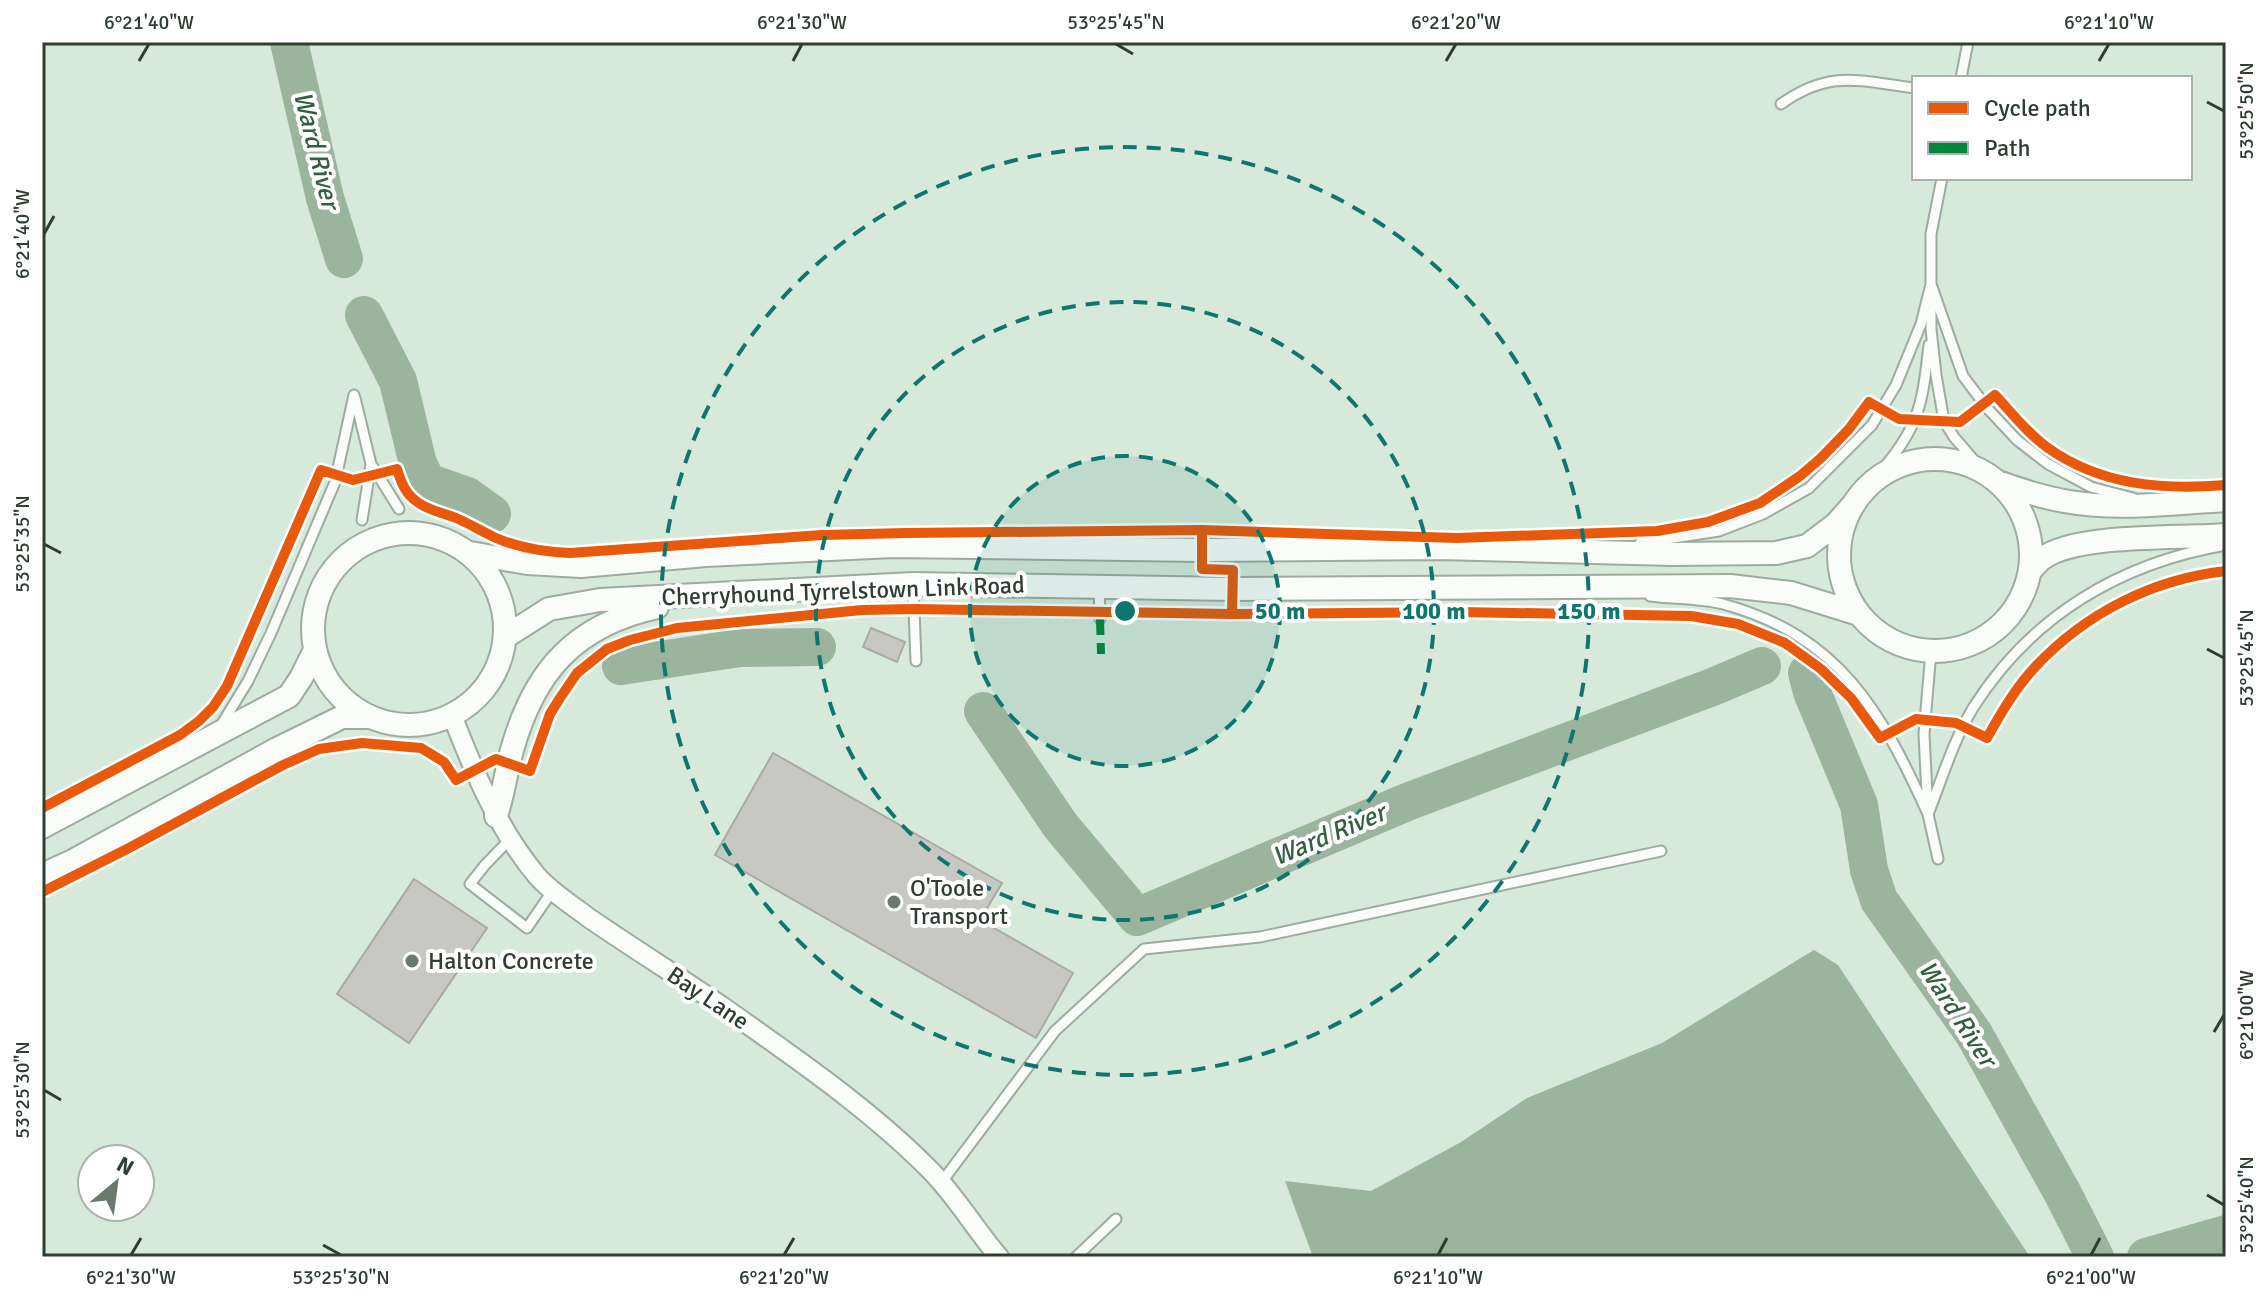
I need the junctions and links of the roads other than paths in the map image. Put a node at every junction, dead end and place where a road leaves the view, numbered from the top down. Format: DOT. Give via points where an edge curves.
graph roads {
  1 [pos="1968,42"];
  2 [pos="1961,76"];
  3 [pos="1912,88"];
  4 [pos="1781,104"];
  5 [pos="1942,180"];
  6 [pos="1931,284"];
  7 [pos="1931,329"];
  8 [pos="371,464"];
  9 [pos="1990,477"];
  10 [pos="1870,484"];
  11 [pos="2226,500"];
  12 [pos="2180,503"];
  13 [pos="1852,506"];
  14 [pos="399,509"];
  15 [pos="362,520"];
  16 [pos="2226,535"];
  17 [pos="2226,545"];
  18 [pos="1536,550"];
  19 [pos="470,553"];
  20 [pos="2030,571"];
  21 [pos="913,584"];
  22 [pos="824,587"];
  23 [pos="1099,587"];
  24 [pos="1560,588"];
  25 [pos="1859,614"];
  26 [pos="1100,619"];
  27 [pos="505,637"];
  28 [pos="315,650"];
  29 [pos="1931,651"];
  30 [pos="916,661"];
  31 [pos="452,715"];
  32 [pos="371,717"];
  33 [pos="214,736"];
  34 [pos="1928,814"];
  35 [pos="496,816"];
  36 [pos="42,827"];
  37 [pos="511,838"];
  38 [pos="1661,851"];
  39 [pos="1938,859"];
  40 [pos="42,875"];
  41 [pos="553,890"];
  42 [pos="941,1183"];
  43 [pos="1116,1219"];
  44 [pos="999,1257"];
  45 [pos="1076,1257"];
  1 -- 2 [label="lane"];
  3 -- 4 [label="lane" via="1840,79 1801,90"];
  5 -- 6 [label="lane" via="1931,234"];
  6 -- 7 [label="lane"];
  6 -- 12 [label="lane" via="1963,376 2017,440 2091,487"];
  6 -- 18 [label="lane" via="1896,385 1872,425 1809,488 1719,531 1657,542"];
  7 -- 9 [label="lane" via="1944,421"];
  7 -- 10 [label="lane" via="1915,420"];
  8 -- 14 [label="lane"];
  8 -- 15 [label="lane"];
  8 -- 33 [label="lane" via="354,395 335,482 248,681"];
  9 -- 10 [label="street" via="1937,459 1913,461"];
  9 -- 12 [label="street" via="2037,496 2085,504"];
  9 -- 20 [label="street" via="2014,500 2025,522"];
  10 -- 13 [label="street"];
  11 -- 12 [label="street"];
  13 -- 18 [label="street, Cherryhound Tyrrelstown Link Road" via="1807,546 1776,553"];
  13 -- 25 [label="street" via="1841,533 1839,561 1845,589"];
  16 -- 20 [label="street" via="2070,547 2044,557"];
  17 -- 34 [label="lane" via="2137,570 2088,593 2023,644 1972,709"];
  18 -- 19 [label="street, Cherryhound Tyrrelstown Link Road" via="893,546 581,566"];
  19 -- 27 [label="street" via="491,577 503,606"];
  19 -- 28 [label="street" via="417,532 366,542 328,575 312,624"];
  20 -- 29 [label="street" via="2006,620 1959,648"];
  21 -- 22 [label="street, Cherryhound Tyrrelstown Link Road"];
  21 -- 23 [label="street, Cherryhound Tyrrelstown Link Road"];
  21 -- 30 [label="lane"];
  22 -- 27 [label="street, Cherryhound Tyrrelstown Link Road" via="600,600 549,609"];
  22 -- 35 [label="street" via="681,602 633,612 594,629 560,655 529,702"];
  23 -- 24 [label="street, Cherryhound Tyrrelstown Link Road"];
  23 -- 26 [label="lane"];
  24 -- 25 [label="street, Cherryhound Tyrrelstown Link Road" via="1730,586 1791,593"];
  24 -- 34 [label="lane" via="1721,603 1801,637 1851,679 1888,734"];
  25 -- 29 [label="street" via="1904,646"];
  27 -- 31 [label="street" via="497,669 479,696"];
  28 -- 32 [label="street" via="335,690"];
  28 -- 33 [label="street" via="289,696"];
  29 -- 34 [label="lane" via="1924,734"];
  31 -- 32 [label="street" via="426,724 398,725"];
  31 -- 35 [label="street, Bay Lane"];
  32 -- 40 [label="street" via="342,717"];
  33 -- 36 [label="street"];
  34 -- 39 [label="lane"];
  35 -- 37 [label="street, Bay Lane"];
  37 -- 41 [label="street, Bay Lane" via="538,878"];
  37 -- 41 [label="lane" via="470,884 527,928"];
  38 -- 42 [label="lane" via="1260,937 1144,949 1055,1031"];
  41 -- 42 [label="street, Bay Lane" via="824,1080"];
  42 -- 44 [label="street, Bay Lane"];
  43 -- 45 [label="lane"];
}
